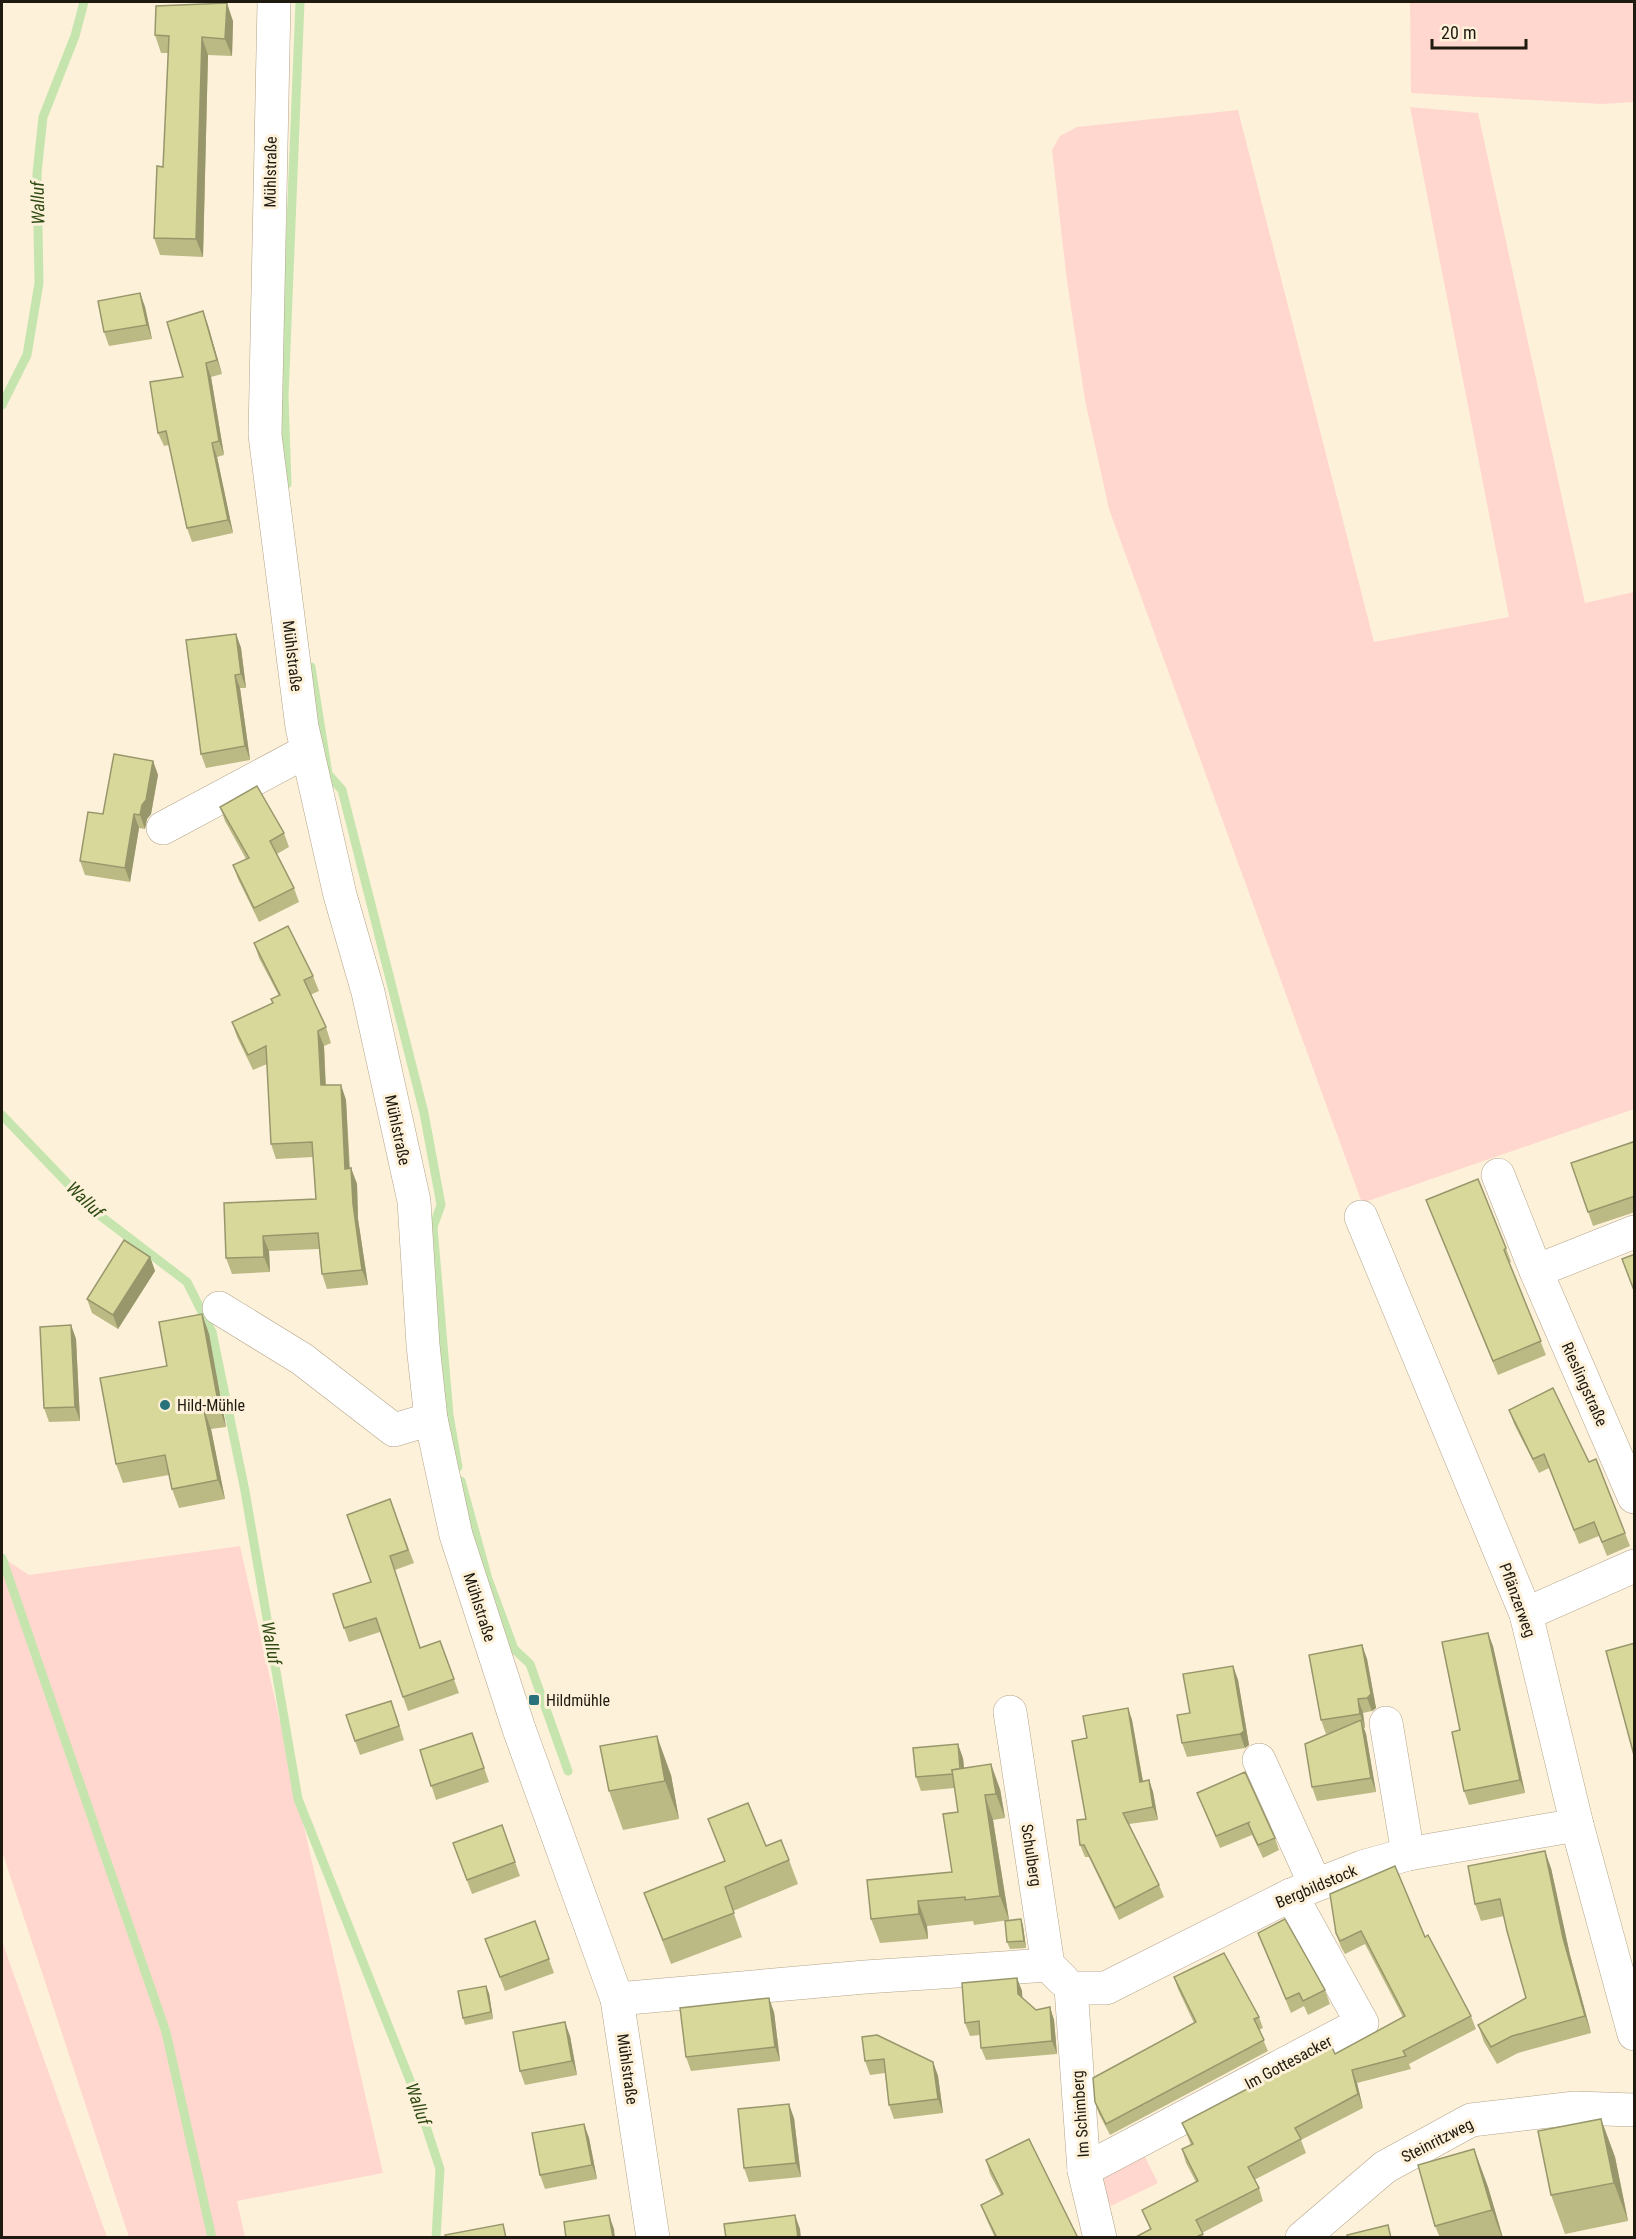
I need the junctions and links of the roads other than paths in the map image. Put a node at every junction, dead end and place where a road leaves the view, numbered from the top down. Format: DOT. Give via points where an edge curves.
graph roads {
  1 [pos="274,2"];
  2 [pos="308,751"];
  3 [pos="164,828"];
  4 [pos="1498,1175"];
  5 [pos="1361,1217"];
  6 [pos="1635,1232"];
  7 [pos="1536,1271"];
  8 [pos="219,1308"];
  9 [pos="431,1419"];
  10 [pos="1635,1497"];
  11 [pos="1635,1566"];
  12 [pos="1526,1614"];
  13 [pos="1010,1712"];
  14 [pos="1386,1723"];
  15 [pos="1259,1760"];
  16 [pos="1577,1825"];
  17 [pos="1408,1854"];
  18 [pos="1303,1890"];
  19 [pos="1048,1965"];
  20 [pos="1071,1988"];
  21 [pos="1629,1998"];
  22 [pos="617,1999"];
  23 [pos="1635,2034"];
  24 [pos="1635,2110"];
  25 [pos="1084,2170"];
  26 [pos="653,2238"];
  27 [pos="1101,2238"];
  28 [pos="1302,2238"];
  1 -- 2 [label="street, Mühlstraße" via="265,435"];
  2 -- 3 [label="street"];
  2 -- 9 [label="street, Mühlstraße" via="340,895 368,992 414,1202"];
  4 -- 7 [label="street, Rieslingstraße"];
  5 -- 12 [label="street, Pflänzerweg"];
  6 -- 7 [label="street"];
  7 -- 10 [label="street, Rieslingstraße"];
  8 -- 9 [label="street" via="302,1359 394,1430"];
  9 -- 22 [label="street, Mühlstraße" via="460,1546 519,1729"];
  11 -- 12 [label="street"];
  12 -- 16 [label="street, Pflänzerweg"];
  13 -- 19 [label="street, Schulberg"];
  14 -- 17 [label="street"];
  15 -- 18 [label="street"];
  16 -- 17 [label="street, Bergbildstock"];
  16 -- 21 [label="street, Pflänzerweg"];
  17 -- 18 [label="street, Bergbildstock"];
  18 -- 20 [label="street, Bergbildstock" via="1106,1988"];
  18 -- 25 [label="street, Im Gottesacker" via="1362,2023"];
  19 -- 20 [label="street"];
  19 -- 22 [label="street"];
  20 -- 25 [label="street, Im Schimberg"];
  21 -- 23 [label="street, Pflänzerweg"];
  22 -- 26 [label="street, Mühlstraße"];
  24 -- 28 [label="street, Steinritzweg" via="1575,2108 1471,2120 1385,2167"];
  25 -- 27 [label="street, Im Schimberg"];
}
